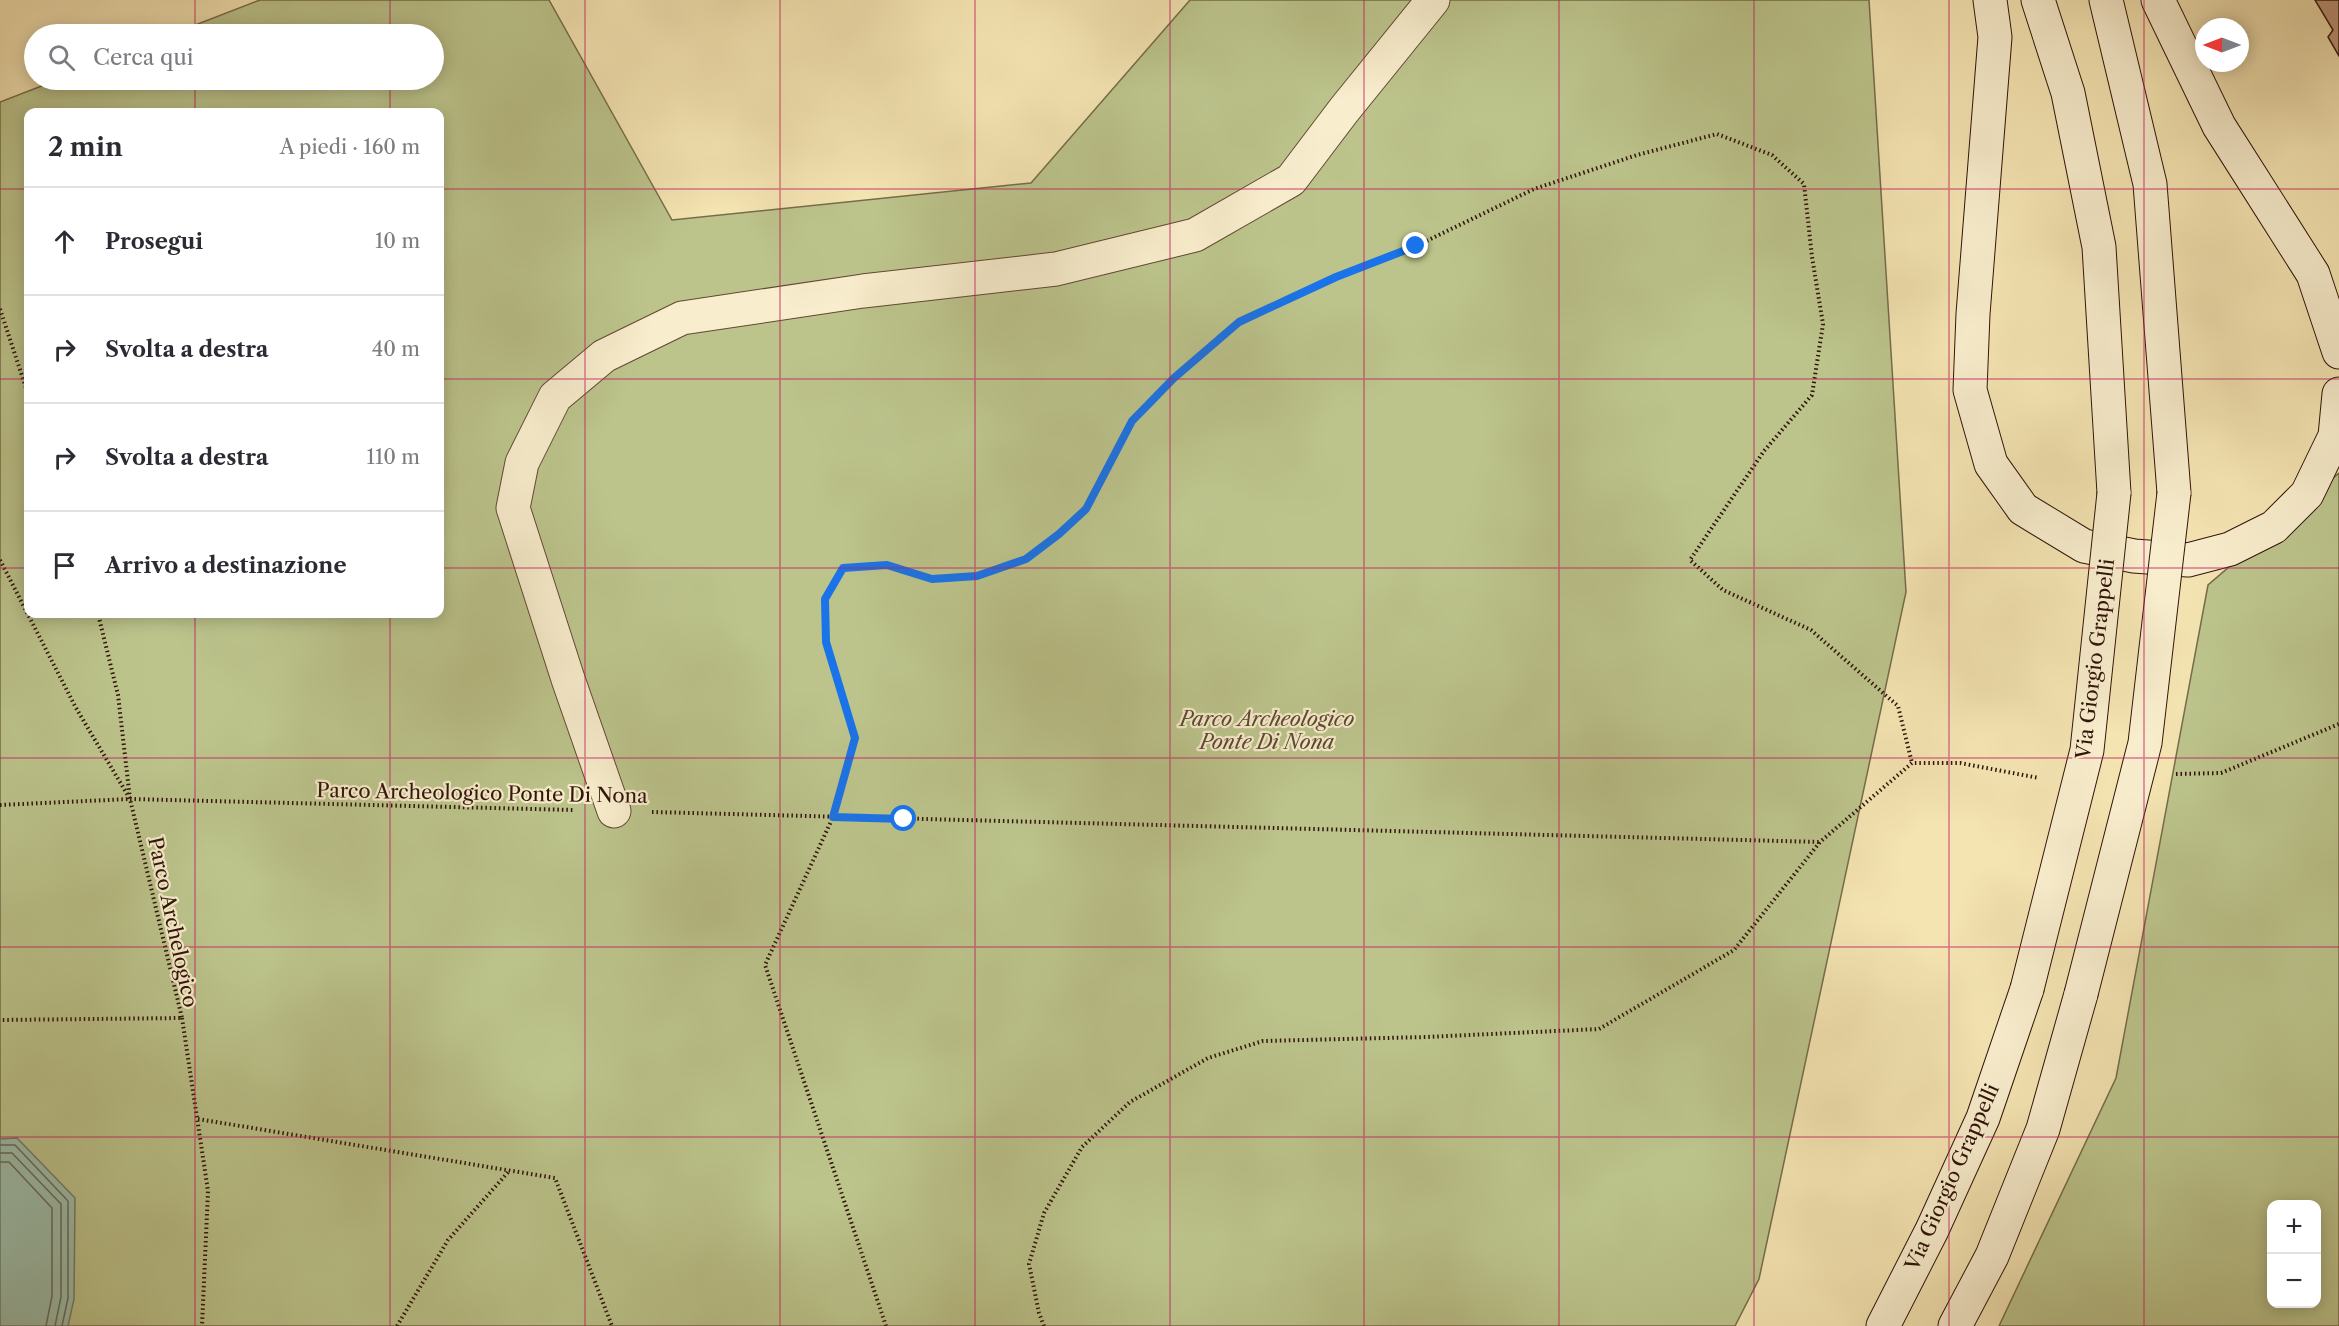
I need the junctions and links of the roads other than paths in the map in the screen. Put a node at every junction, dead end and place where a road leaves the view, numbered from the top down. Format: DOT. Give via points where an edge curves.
graph roads {
  1 [pos="1433,0"];
  2 [pos="1990,0"];
  3 [pos="2038,0"];
  4 [pos="2106,0"];
  5 [pos="2158,0"];
  6 [pos="2339,352"];
  7 [pos="2339,394"];
  8 [pos="614,811"];
  9 [pos="1883,1326"];
  10 [pos="1955,1326"];
  1 -- 8 [label="street" via="1291,180 1195,235 1056,269 863,291 682,318 604,356 555,397 522,463 513,508"];
  2 -- 7 [label="street" via="1995,37 1970,390 1991,464 2023,509 2084,546 2134,556 2188,560 2230,549 2274,527 2307,494 2336,436"];
  3 -- 9 [label="street, Via Giorgio Grappelli, bridge" via="2068,93 2098,247 2114,493 2087,750 2027,989 1983,1118"];
  4 -- 10 [label="street, bridge" via="2150,184 2174,493 2145,743 2081,994 2043,1129 1992,1256"];
  5 -- 6 [label="street" via="2220,126 2313,274"];
}
